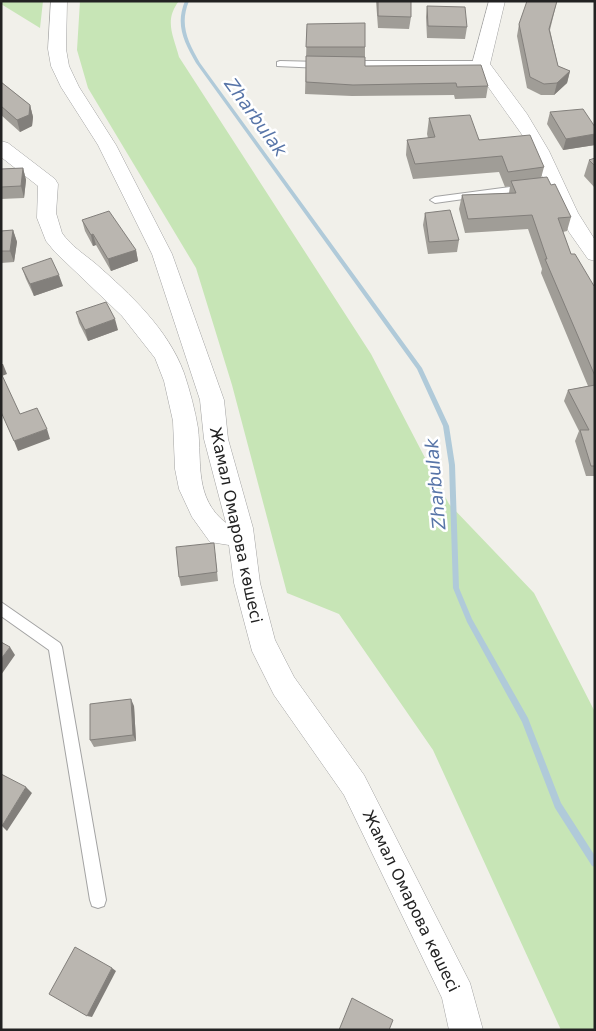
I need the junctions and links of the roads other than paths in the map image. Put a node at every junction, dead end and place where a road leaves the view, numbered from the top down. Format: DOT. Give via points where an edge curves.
graph roads {
  1 [pos="59,1"];
  2 [pos="497,1"];
  3 [pos="280,64"];
  4 [pos="481,64"];
  5 [pos="1,147"];
  6 [pos="548,186"];
  7 [pos="435,200"];
  8 [pos="595,254"];
  9 [pos="241,535"];
  10 [pos="1,608"];
  11 [pos="98,900"];
  12 [pos="466,1030"];
  1 -- 9 [label="street, Жамал Омарова көшесі" via="57,49 60,66 108,145 162,254 212,400 216,439"];
  2 -- 4 [label="street"];
  3 -- 4 [label="lane"];
  4 -- 6 [label="street" via="532,136"];
  5 -- 9 [label="street" via="48,184 47,220 61,247 88,270 158,344 178,394 186,429 188,481 197,503 219,534"];
  6 -- 7 [label="lane"];
  6 -- 8 [label="street"];
  9 -- 12 [label="street, Жамал Омарова көшесі" via="247,583 262,642 284,686 354,785 458,996"];
  10 -- 11 [label="lane" via="55,647"];
}
